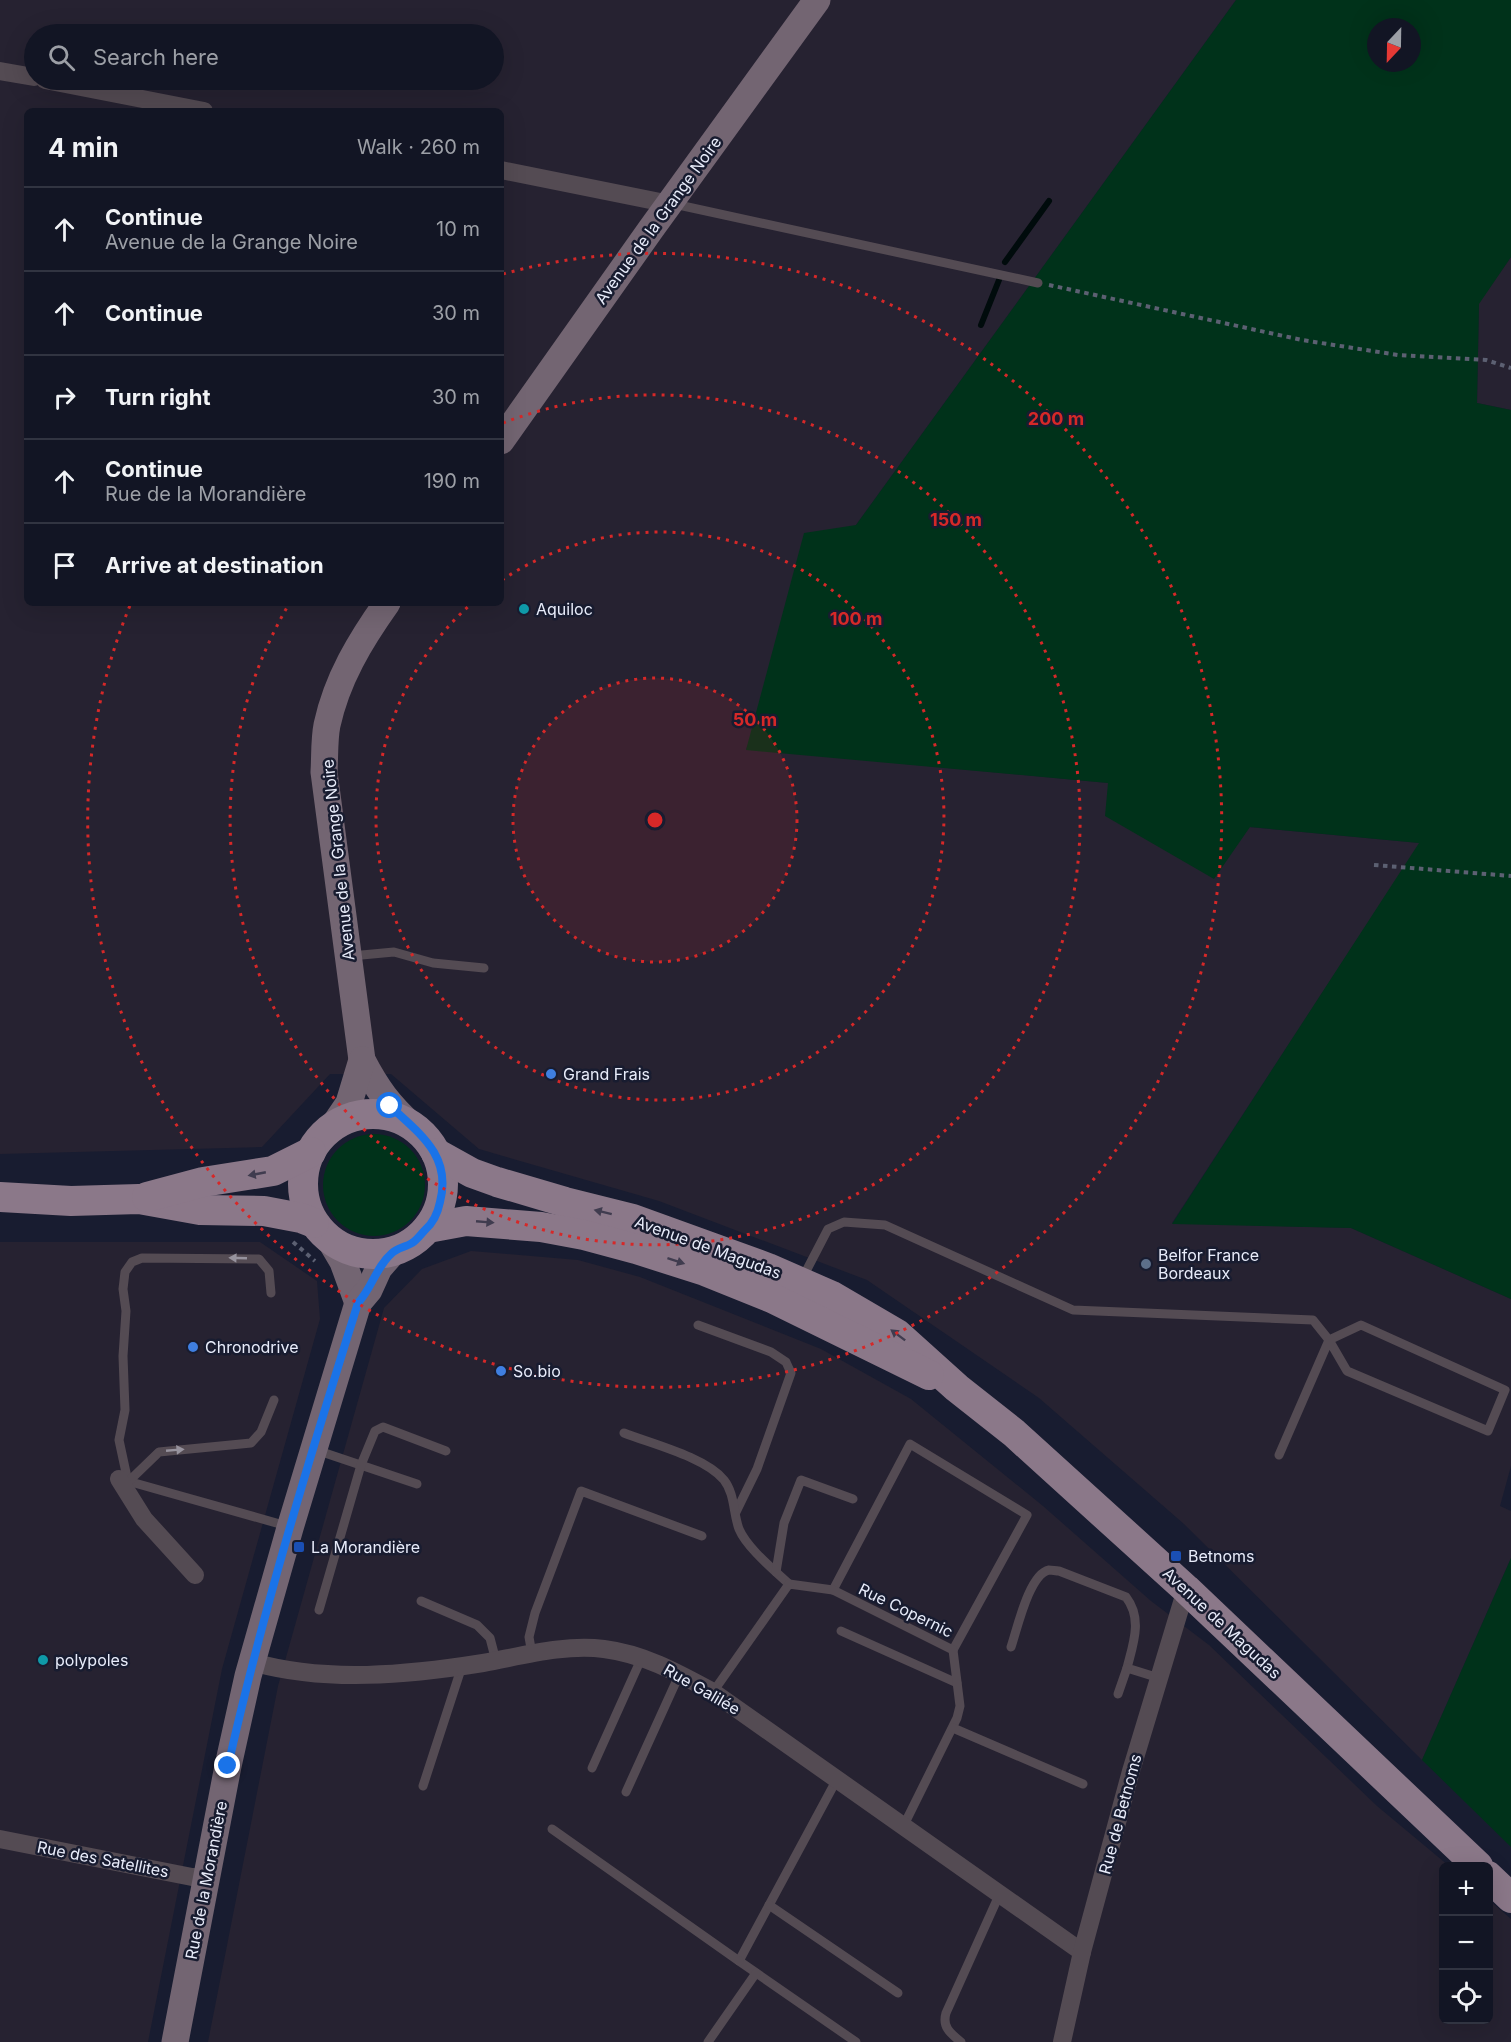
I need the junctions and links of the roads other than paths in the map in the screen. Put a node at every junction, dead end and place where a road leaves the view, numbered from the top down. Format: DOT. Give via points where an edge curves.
graph roads {
  1 [pos="818,0"];
  2 [pos="0,71"];
  3 [pos="24,75"];
  4 [pos="96,90"];
  5 [pos="189,108"];
  6 [pos="504,171"];
  7 [pos="670,204"];
  8 [pos="1038,283"];
  9 [pos="504,437"];
  10 [pos="385,606"];
  11 [pos="348,956"];
  12 [pos="484,968"];
  13 [pos="362,1060"];
  14 [pos="413,1127"];
  15 [pos="332,1128"];
  16 [pos="311,1152"];
  17 [pos="436,1154"];
  18 [pos="0,1197"];
  19 [pos="139,1199"];
  20 [pos="428,1228"];
  21 [pos="322,1231"];
  22 [pos="393,1252"];
  23 [pos="800,1281"];
  24 [pos="271,1293"];
  25 [pos="358,1303"];
  26 [pos="698,1324"];
  27 [pos="1329,1340"];
  28 [pos="957,1388"];
  29 [pos="274,1400"];
  30 [pos="624,1433"];
  31 [pos="314,1449"];
  32 [pos="446,1451"];
  33 [pos="1279,1455"];
  34 [pos="361,1465"];
  35 [pos="123,1480"];
  36 [pos="417,1484"];
  37 [pos="853,1499"];
  38 [pos="736,1512"];
  39 [pos="290,1527"];
  40 [pos="702,1536"];
  41 [pos="776,1572"];
  42 [pos="195,1575"];
  43 [pos="789,1584"];
  44 [pos="1186,1589"];
  45 [pos="833,1590"];
  46 [pos="421,1601"];
  47 [pos="318,1610"];
  48 [pos="841,1631"];
  49 [pos="1011,1647"];
  50 [pos="953,1650"];
  51 [pos="532,1654"];
  52 [pos="642,1657"];
  53 [pos="496,1661"];
  54 [pos="252,1662"];
  55 [pos="462,1666"];
  56 [pos="1127,1668"];
  57 [pos="680,1674"];
  58 [pos="1159,1678"];
  59 [pos="957,1683"];
  60 [pos="713,1692"];
  61 [pos="1118,1694"];
  62 [pos="953,1728"];
  63 [pos="592,1768"];
  64 [pos="837,1779"];
  65 [pos="1083,1784"];
  66 [pos="423,1786"];
  67 [pos="626,1792"];
  68 [pos="903,1827"];
  69 [pos="552,1829"];
  70 [pos="0,1839"];
  71 [pos="1474,1862"];
  72 [pos="207,1877"];
  73 [pos="1493,1881"];
  74 [pos="1000,1893"];
  75 [pos="1511,1898"];
  76 [pos="769,1905"];
  77 [pos="1082,1952"];
  78 [pos="739,1961"];
  79 [pos="756,1973"];
  80 [pos="898,1993"];
  81 [pos="175,2042"];
  82 [pos="708,2042"];
  83 [pos="856,2042"];
  84 [pos="961,2042"];
  85 [pos="1062,2042"];
  1 -- 7 [label="street, Avenue de la Grange Noire"];
  2 -- 3 [label="street"];
  4 -- 5 [label="street"];
  6 -- 7 [label="street"];
  7 -- 8 [label="lane"];
  7 -- 9 [label="street, Avenue de la Grange Noire"];
  10 -- 11 [label="street, Avenue de la Grange Noire" via="362,638 340,682 327,727 324,772"];
  11 -- 12 [label="lane" via="394,952 433,963"];
  11 -- 13 [label="street, Avenue de la Grange Noire"];
  13 -- 14 [label="street, Avenue de la Grange Noire" via="390,1106"];
  13 -- 15 [label="street, Avenue de la Grange Noire" via="349,1103"];
  14 -- 15 [label="main road" via="394,1118 372,1115 351,1118"];
  14 -- 17 [label="main road"];
  15 -- 16 [label="main road"];
  16 -- 19 [label="main road, one-way" via="273,1171 202,1182"];
  16 -- 21 [label="main road" via="304,1169 303,1188 306,1206"];
  17 -- 20 [label="main road" via="443,1192"];
  23 -- 17 [label="main road, Avenue de Magudas, one-way" via="641,1222 497,1182"];
  18 -- 19 [label="main road"];
  19 -- 21 [label="main road" via="200,1210 264,1211 301,1218"];
  20 -- 22 [label="main road" via="412,1243"];
  20 -- 28 [label="main road, Avenue de Magudas, one-way" via="466,1221 541,1227 636,1249 772,1298"];
  21 -- 22 [label="main road" via="349,1250"];
  21 -- 25 [label="street" via="343,1262"];
  22 -- 25 [label="street, Rue de la Morandière"];
  23 -- 27 [label="lane" via="828,1229 844,1222 885,1225 1073,1310 1313,1320"];
  28 -- 23 [label="main road, Avenue de Magudas, one-way" via="897,1334"];
  24 -- 35 [label="lane, one-way" via="269,1271 259,1259 141,1258 132,1262 125,1272 123,1289 125,1410 119,1440"];
  25 -- 31 [label="street, Rue de la Morandière"];
  26 -- 38 [label="lane" via="771,1352 786,1362 791,1373 757,1469"];
  27 -- 27 [label="lane" via="1347,1371 1488,1431 1505,1390 1361,1325"];
  27 -- 33 [label="lane"];
  28 -- 44 [label="main road, Avenue de Magudas" via="1014,1433"];
  35 -- 29 [label="lane, one-way" via="159,1452 251,1443 261,1432"];
  30 -- 38 [label="lane" via="702,1462 726,1481"];
  31 -- 34 [label="lane"];
  31 -- 39 [label="street, Rue de la Morandière"];
  32 -- 34 [label="lane" via="383,1427 375,1431"];
  34 -- 36 [label="lane"];
  34 -- 47 [label="lane"];
  35 -- 39 [label="lane"];
  35 -- 42 [label="street" via="144,1520"];
  37 -- 41 [label="lane" via="801,1480 784,1523"];
  38 -- 41 [label="lane" via="746,1540"];
  39 -- 54 [label="street, Rue de la Morandière"];
  40 -- 51 [label="lane" via="581,1491 535,1613 530,1637"];
  41 -- 43 [label="lane"];
  43 -- 45 [label="lane, Rue Copernic"];
  43 -- 60 [label="lane"];
  44 -- 58 [label="street, Rue de Betnoms"];
  44 -- 71 [label="main road, Avenue de Magudas"];
  45 -- 50 [label="lane, Rue Copernic"];
  45 -- 50 [label="lane" via="910,1444 1027,1515"];
  46 -- 53 [label="lane" via="477,1624 490,1638"];
  48 -- 59 [label="lane"];
  49 -- 56 [label="lane" via="1032,1586 1048,1570 1059,1571 1126,1597 1136,1622"];
  50 -- 59 [label="lane, Rue Copernic"];
  51 -- 52 [label="street, Rue Galilée" via="603,1649"];
  51 -- 53 [label="street, Rue Galilée"];
  52 -- 57 [label="street, Rue Galilée"];
  52 -- 63 [label="lane"];
  53 -- 55 [label="street, Rue Galilée"];
  54 -- 55 [label="street, Rue Galilée" via="279,1669 364,1676"];
  54 -- 72 [label="street, Rue de la Morandière"];
  55 -- 66 [label="lane"];
  56 -- 58 [label="lane"];
  56 -- 61 [label="lane"];
  57 -- 60 [label="street, Rue Galilée"];
  57 -- 67 [label="lane"];
  58 -- 77 [label="street, Rue de Betnoms"];
  59 -- 62 [label="lane, Rue Copernic" via="960,1706"];
  60 -- 64 [label="street, Rue Galilée"];
  62 -- 65 [label="lane"];
  62 -- 68 [label="lane, Rue Copernic"];
  64 -- 68 [label="street, Rue Galilée"];
  64 -- 76 [label="lane"];
  68 -- 74 [label="street, Rue Galilée"];
  69 -- 78 [label="lane"];
  70 -- 72 [label="street, Rue des Satellites"];
  72 -- 81 [label="street, Rue de la Morandière"];
  73 -- 75 [label="main road"];
  74 -- 77 [label="street, Rue Galilée"];
  74 -- 84 [label="lane" via="946,2013 946,2028"];
  76 -- 78 [label="lane"];
  76 -- 80 [label="lane"];
  77 -- 85 [label="street, Rue de Betnoms"];
  78 -- 79 [label="lane"];
  79 -- 82 [label="lane"];
  79 -- 83 [label="lane"];
}
